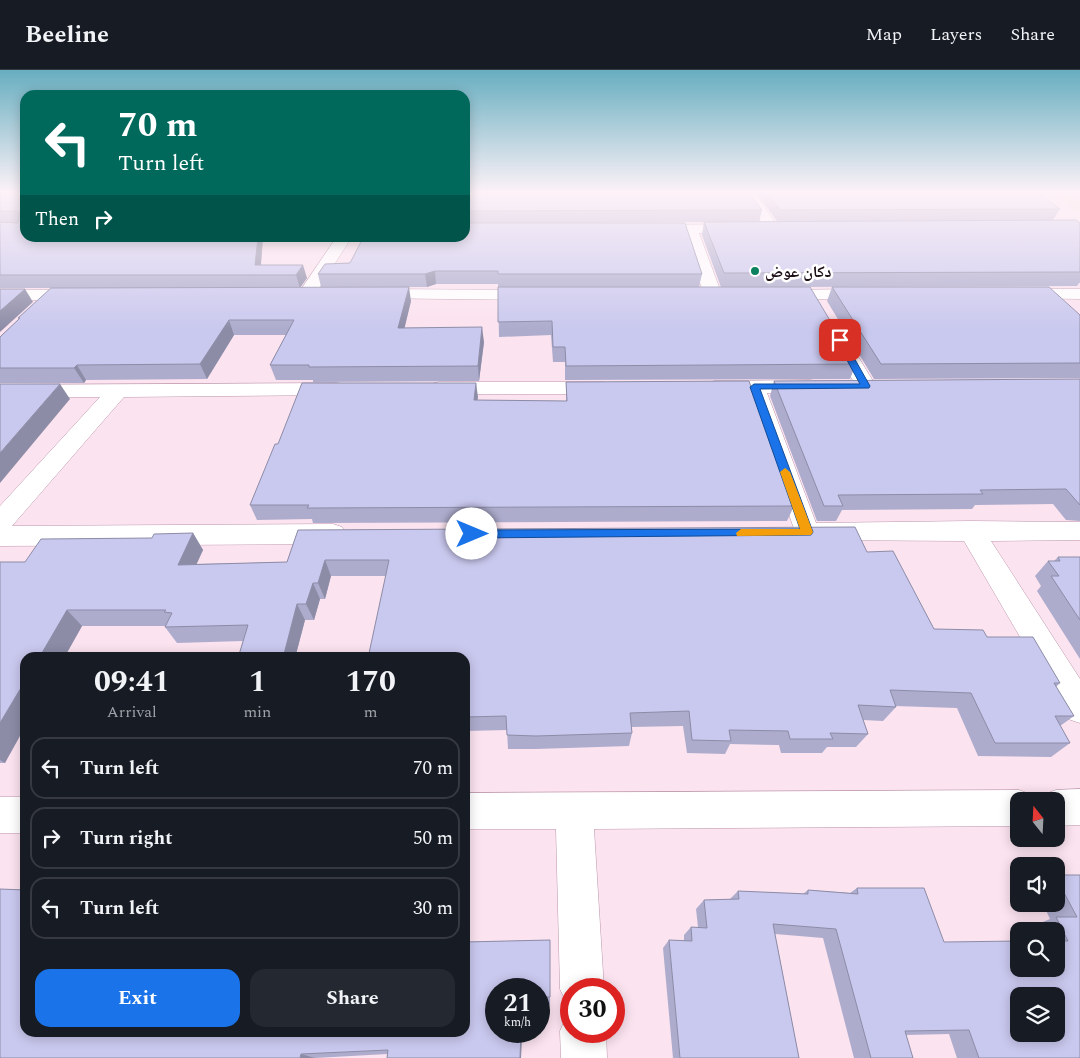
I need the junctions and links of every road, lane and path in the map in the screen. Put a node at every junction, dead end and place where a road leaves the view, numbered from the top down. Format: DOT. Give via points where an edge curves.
graph roads {
  1 [pos="693,238"];
  2 [pos="340,242"];
  3 [pos="102,294"];
  4 [pos="287,294"];
  5 [pos="307,294"];
  6 [pos="327,294"];
  7 [pos="356,294"];
  8 [pos="813,294"];
  9 [pos="882,294"];
  10 [pos="1001,294"];
  11 [pos="1080,294"];
  12 [pos="0,295"];
  13 [pos="54,295"];
  14 [pos="555,295"];
  15 [pos="693,295"];
  16 [pos="713,295"];
  17 [pos="731,295"];
  18 [pos="759,295"];
  19 [pos="34,313"];
  20 [pos="625,387"];
  21 [pos="695,387"];
  22 [pos="754,387"];
  23 [pos="356,389"];
  24 [pos="416,389"];
  25 [pos="118,390"];
  26 [pos="0,391"];
  27 [pos="0,523"];
  28 [pos="971,530"];
  29 [pos="1080,531"];
  30 [pos="807,532"];
  31 [pos="777,533"];
  32 [pos="359,534"];
  33 [pos="0,536"];
  34 [pos="1080,708"];
  35 [pos="1080,807"];
  36 [pos="1010,808"];
  37 [pos="1065,808"];
  38 [pos="574,810"];
  39 [pos="470,811"];
  40 [pos="0,815"];
  41 [pos="20,815"];
  42 [pos="582,978"];
  43 [pos="583,1043"];
  44 [pos="584,1058"];
  1 -- 16 [label="street"];
  2 -- 5 [label="street"];
  3 -- 13 [label="street"];
  4 -- 5 [label="street"];
  5 -- 6 [label="street"];
  7 -- 14 [label="street"];
  8 -- 9 [label="street"];
  8 -- 18 [label="street"];
  8 -- 22 [label="street" via="857,386"];
  10 -- 11 [label="street"];
  12 -- 13 [label="street"];
  13 -- 19 [label="street"];
  15 -- 16 [label="street"];
  16 -- 17 [label="street"];
  20 -- 24 [label="street"];
  21 -- 22 [label="street"];
  22 -- 30 [label="street"];
  23 -- 25 [label="street"];
  25 -- 26 [label="street"];
  25 -- 27 [label="street"];
  28 -- 29 [label="street"];
  28 -- 30 [label="street"];
  28 -- 34 [label="street"];
  30 -- 31 [label="street"];
  32 -- 33 [label="street"];
  35 -- 37 [label="street"];
  36 -- 38 [label="street"];
  38 -- 39 [label="street"];
  38 -- 42 [label="street"];
  40 -- 41 [label="street"];
  43 -- 44 [label="street"];
}
